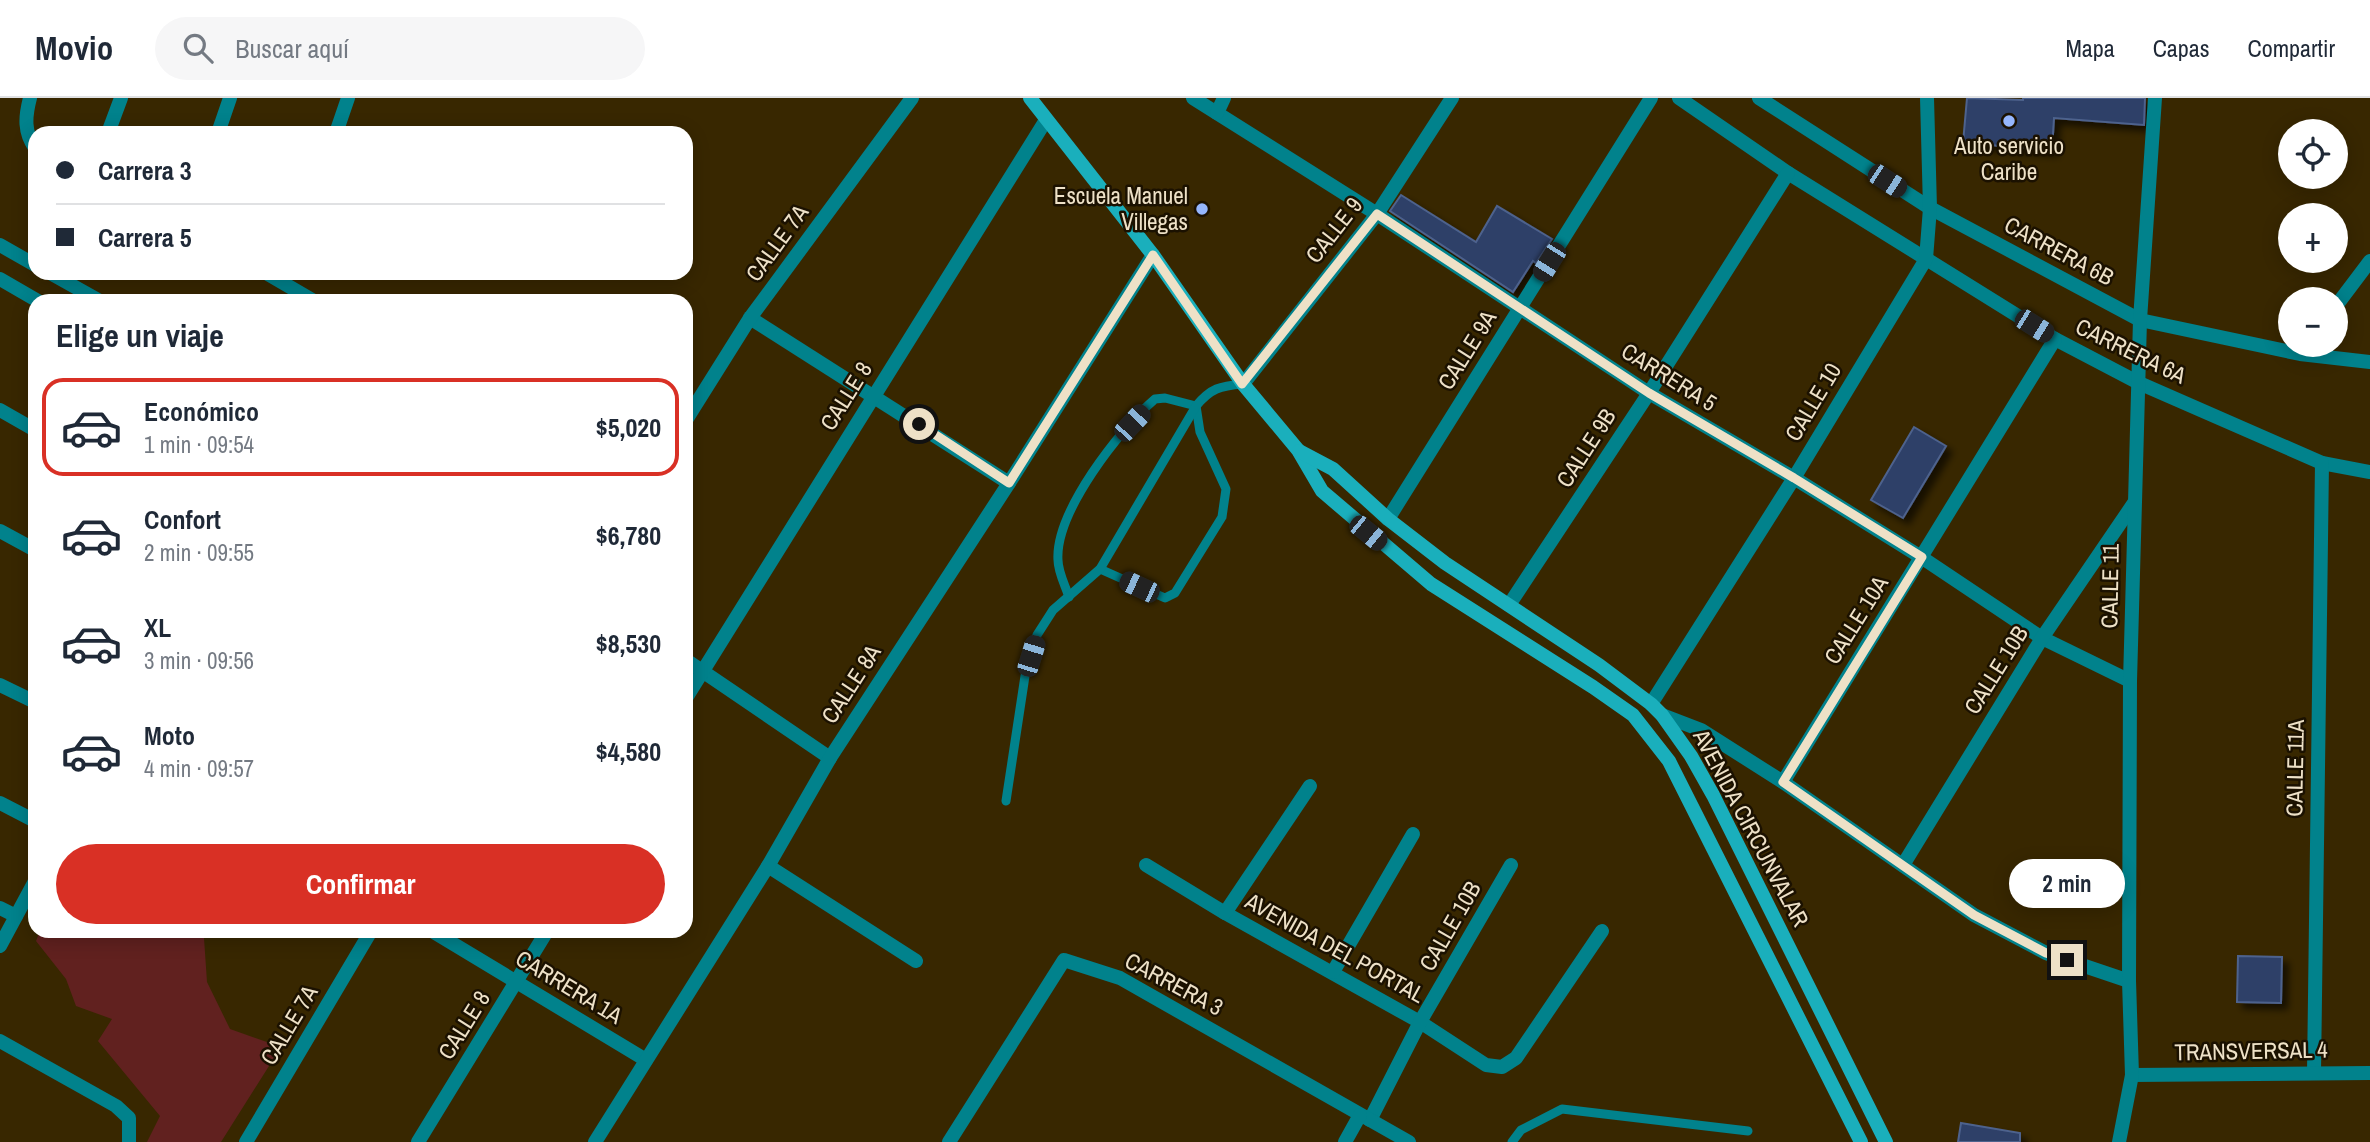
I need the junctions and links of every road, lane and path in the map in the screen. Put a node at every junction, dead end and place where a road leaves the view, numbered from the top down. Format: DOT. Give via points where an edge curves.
graph roads {
  1 [pos="30,98"];
  2 [pos="121,98"];
  3 [pos="230,98"];
  4 [pos="348,98"];
  5 [pos="912,98"];
  6 [pos="1030,98"];
  7 [pos="1193,98"];
  8 [pos="1224,98"];
  9 [pos="1451,98"];
  10 [pos="1651,98"];
  11 [pos="1679,98"];
  12 [pos="1759,98"];
  13 [pos="1927,98"];
  14 [pos="2155,98"];
  15 [pos="1217,113"];
  16 [pos="1046,120"];
  17 [pos="111,126"];
  18 [pos="220,126"];
  19 [pos="338,126"];
  20 [pos="28,137"];
  21 [pos="1788,173"];
  22 [pos="1930,208"];
  23 [pos="1377,214"];
  24 [pos="0,245"];
  25 [pos="1153,255"];
  26 [pos="1926,259"];
  27 [pos="28,261"];
  28 [pos="2370,261"];
  29 [pos="0,279"];
  30 [pos="62,280"];
  31 [pos="288,280"];
  32 [pos="2348,290"];
  33 [pos="88,294"];
  34 [pos="305,294"];
  35 [pos="28,295"];
  36 [pos="1519,309"];
  37 [pos="750,318"];
  38 [pos="2140,320"];
  39 [pos="2055,340"];
  40 [pos="2278,344"];
  41 [pos="2345,357"];
  42 [pos="2370,362"];
  43 [pos="2139,383"];
  44 [pos="1242,384"];
  45 [pos="1649,393"];
  46 [pos="873,395"];
  47 [pos="1196,406"];
  48 [pos="693,409"];
  49 [pos="0,410"];
  50 [pos="28,426"];
  51 [pos="1298,450"];
  52 [pos="2322,463"];
  53 [pos="2370,472"];
  54 [pos="1794,478"];
  55 [pos="1009,483"];
  56 [pos="2135,502"];
  57 [pos="1388,519"];
  58 [pos="0,531"];
  59 [pos="28,546"];
  60 [pos="1922,557"];
  61 [pos="1100,569"];
  62 [pos="1069,597"];
  63 [pos="1509,605"];
  64 [pos="2042,638"];
  65 [pos="693,665"];
  66 [pos="702,671"];
  67 [pos="2130,681"];
  68 [pos="0,685"];
  69 [pos="693,686"];
  70 [pos="28,699"];
  71 [pos="1651,704"];
  72 [pos="1662,715"];
  73 [pos="830,758"];
  74 [pos="1783,782"];
  75 [pos="1310,786"];
  76 [pos="1006,802"];
  77 [pos="0,803"];
  78 [pos="28,817"];
  79 [pos="1413,834"];
  80 [pos="1146,865"];
  81 [pos="1511,865"];
  82 [pos="1903,865"];
  83 [pos="768,866"];
  84 [pos="28,894"];
  85 [pos="0,908"];
  86 [pos="1225,914"];
  87 [pos="16,916"];
  88 [pos="1601,931"];
  89 [pos="368,938"];
  90 [pos="444,938"];
  91 [pos="543,938"];
  92 [pos="0,946"];
  93 [pos="916,961"];
  94 [pos="1333,972"];
  95 [pos="2129,981"];
  96 [pos="516,982"];
  97 [pos="1420,1022"];
  98 [pos="0,1041"];
  99 [pos="646,1060"];
  100 [pos="2314,1073"];
  101 [pos="2370,1073"];
  102 [pos="2132,1075"];
  103 [pos="1365,1117"];
  104 [pos="1748,1131"];
  105 [pos="129,1142"];
  106 [pos="246,1142"];
  107 [pos="418,1142"];
  108 [pos="595,1142"];
  109 [pos="949,1142"];
  110 [pos="1345,1142"];
  111 [pos="1409,1142"];
  112 [pos="1512,1142"];
  113 [pos="1861,1142"];
  114 [pos="1886,1142"];
  115 [pos="2119,1142"];
  1 -- 20 [label="street"];
  2 -- 17 [label="street"];
  3 -- 18 [label="street"];
  4 -- 19 [label="street"];
  5 -- 37 [label="street, CALLE 7A"];
  6 -- 16 [label="main road, AVENIDA CIRCUNVALAR"];
  7 -- 15 [label="street, CARRERA 5"];
  8 -- 15 [label="street"];
  9 -- 23 [label="street, CALLE 9"];
  10 -- 36 [label="street, CALLE 9A"];
  11 -- 21 [label="street, CARRERA 6A"];
  12 -- 22 [label="street, CARRERA 6B"];
  13 -- 22 [label="street, CALLE 10"];
  14 -- 38 [label="street, CALLE 11"];
  15 -- 23 [label="street, CARRERA 5"];
  16 -- 25 [label="main road, AVENIDA CIRCUNVALAR"];
  16 -- 46 [label="street, CALLE 8"];
  21 -- 26 [label="street, CARRERA 6A"];
  21 -- 45 [label="street, CALLE 9B"];
  22 -- 26 [label="street, CALLE 10"];
  22 -- 38 [label="street, CARRERA 6B"];
  23 -- 36 [label="street, CARRERA 5"];
  23 -- 44 [label="street, CALLE 9"];
  24 -- 27 [label="street"];
  25 -- 44 [label="main road, AVENIDA CIRCUNVALAR"];
  25 -- 55 [label="street, CALLE 8A"];
  26 -- 39 [label="street, CARRERA 6A"];
  26 -- 54 [label="street, CALLE 10"];
  28 -- 32 [label="street"];
  29 -- 35 [label="street"];
  30 -- 33 [label="street"];
  31 -- 34 [label="street"];
  36 -- 45 [label="street, CARRERA 5"];
  36 -- 57 [label="street, CALLE 9A"];
  37 -- 46 [label="street"];
  37 -- 48 [label="street, CALLE 7A"];
  38 -- 40 [label="street, CARRERA 6B"];
  38 -- 43 [label="street, CALLE 11"];
  39 -- 43 [label="street, CARRERA 6A"];
  39 -- 60 [label="street, CALLE 10A"];
  41 -- 42 [label="street, CARRERA 6B"];
  43 -- 52 [label="street, CARRERA 6A"];
  43 -- 56 [label="street, CALLE 11"];
  44 -- 47 [label="lane" via="1207,393"];
  44 -- 51 [label="main road, AVENIDA CIRCUNVALAR"];
  45 -- 54 [label="street, CARRERA 5"];
  45 -- 63 [label="street, CALLE 9B"];
  46 -- 55 [label="street"];
  46 -- 66 [label="street, CALLE 8"];
  47 -- 61 [label="lane"];
  47 -- 61 [label="lane" via="1200,432 1226,489 1223,517 1175,593 1165,597"];
  47 -- 62 [label="lane" via="1155,399 1115,440 1076,499 1061,532 1058,561"];
  49 -- 50 [label="street"];
  51 -- 57 [label="main road, AVENIDA CIRCUNVALAR" via="1333,469"];
  51 -- 113 [label="main road, AVENIDA CIRCUNVALAR" via="1322,491 1431,584 1633,715 1669,761"];
  52 -- 53 [label="street, CARRERA 6A"];
  52 -- 100 [label="street, CALLE 11A"];
  54 -- 60 [label="street, CARRERA 5"];
  54 -- 71 [label="street, CALLE 10"];
  55 -- 73 [label="street, CALLE 8A"];
  56 -- 64 [label="street, CALLE 10B"];
  56 -- 67 [label="street, CALLE 11"];
  57 -- 63 [label="main road, AVENIDA CIRCUNVALAR"];
  58 -- 59 [label="street"];
  60 -- 64 [label="street, CARRERA 5"];
  60 -- 74 [label="street, CALLE 10A"];
  61 -- 62 [label="lane"];
  62 -- 76 [label="lane" via="1037,635 1025,676"];
  63 -- 71 [label="main road, AVENIDA CIRCUNVALAR"];
  64 -- 67 [label="street, CARRERA 5"];
  64 -- 82 [label="street, CALLE 10B"];
  65 -- 66 [label="street"];
  66 -- 69 [label="street, CALLE 8"];
  66 -- 73 [label="street"];
  67 -- 95 [label="street, CALLE 11"];
  68 -- 70 [label="street"];
  71 -- 72 [label="main road, AVENIDA CIRCUNVALAR"];
  72 -- 74 [label="street" via="1701,730"];
  72 -- 114 [label="main road, AVENIDA CIRCUNVALAR" via="1713,795"];
  73 -- 83 [label="street, CALLE 8A"];
  74 -- 82 [label="street"];
  75 -- 86 [label="street"];
  77 -- 78 [label="street"];
  79 -- 94 [label="street"];
  80 -- 86 [label="street, AVENIDA DEL PORTAL"];
  81 -- 97 [label="street, CALLE 10B"];
  82 -- 95 [label="street" via="1974,915 2046,953"];
  83 -- 93 [label="street"];
  83 -- 99 [label="street, CALLE 8A"];
  84 -- 87 [label="street"];
  85 -- 87 [label="street"];
  86 -- 94 [label="street, AVENIDA DEL PORTAL"];
  87 -- 92 [label="street"];
  88 -- 97 [label="street, AVENIDA DEL PORTAL" via="1516,1058 1502,1067 1486,1065"];
  89 -- 106 [label="street, CALLE 7A"];
  90 -- 96 [label="street, CARRERA 1A"];
  91 -- 96 [label="street, CALLE 8"];
  94 -- 97 [label="street, AVENIDA DEL PORTAL"];
  95 -- 102 [label="street, CALLE 11"];
  96 -- 99 [label="street, CARRERA 1A"];
  96 -- 107 [label="street, CALLE 8"];
  97 -- 103 [label="street, CALLE 10B"];
  98 -- 105 [label="street" via="116,1106 130,1118"];
  99 -- 108 [label="street, CALLE 8A"];
  100 -- 101 [label="street, TRANSVERSAL 4"];
  100 -- 102 [label="street, TRANSVERSAL 4"];
  102 -- 115 [label="street, CALLE 11"];
  103 -- 109 [label="street, CARRERA 3" via="1120,978 1064,960"];
  103 -- 110 [label="street, CALLE 10B"];
  103 -- 111 [label="street, CARRERA 3"];
  104 -- 112 [label="lane" via="1562,1109 1521,1130"];
}
